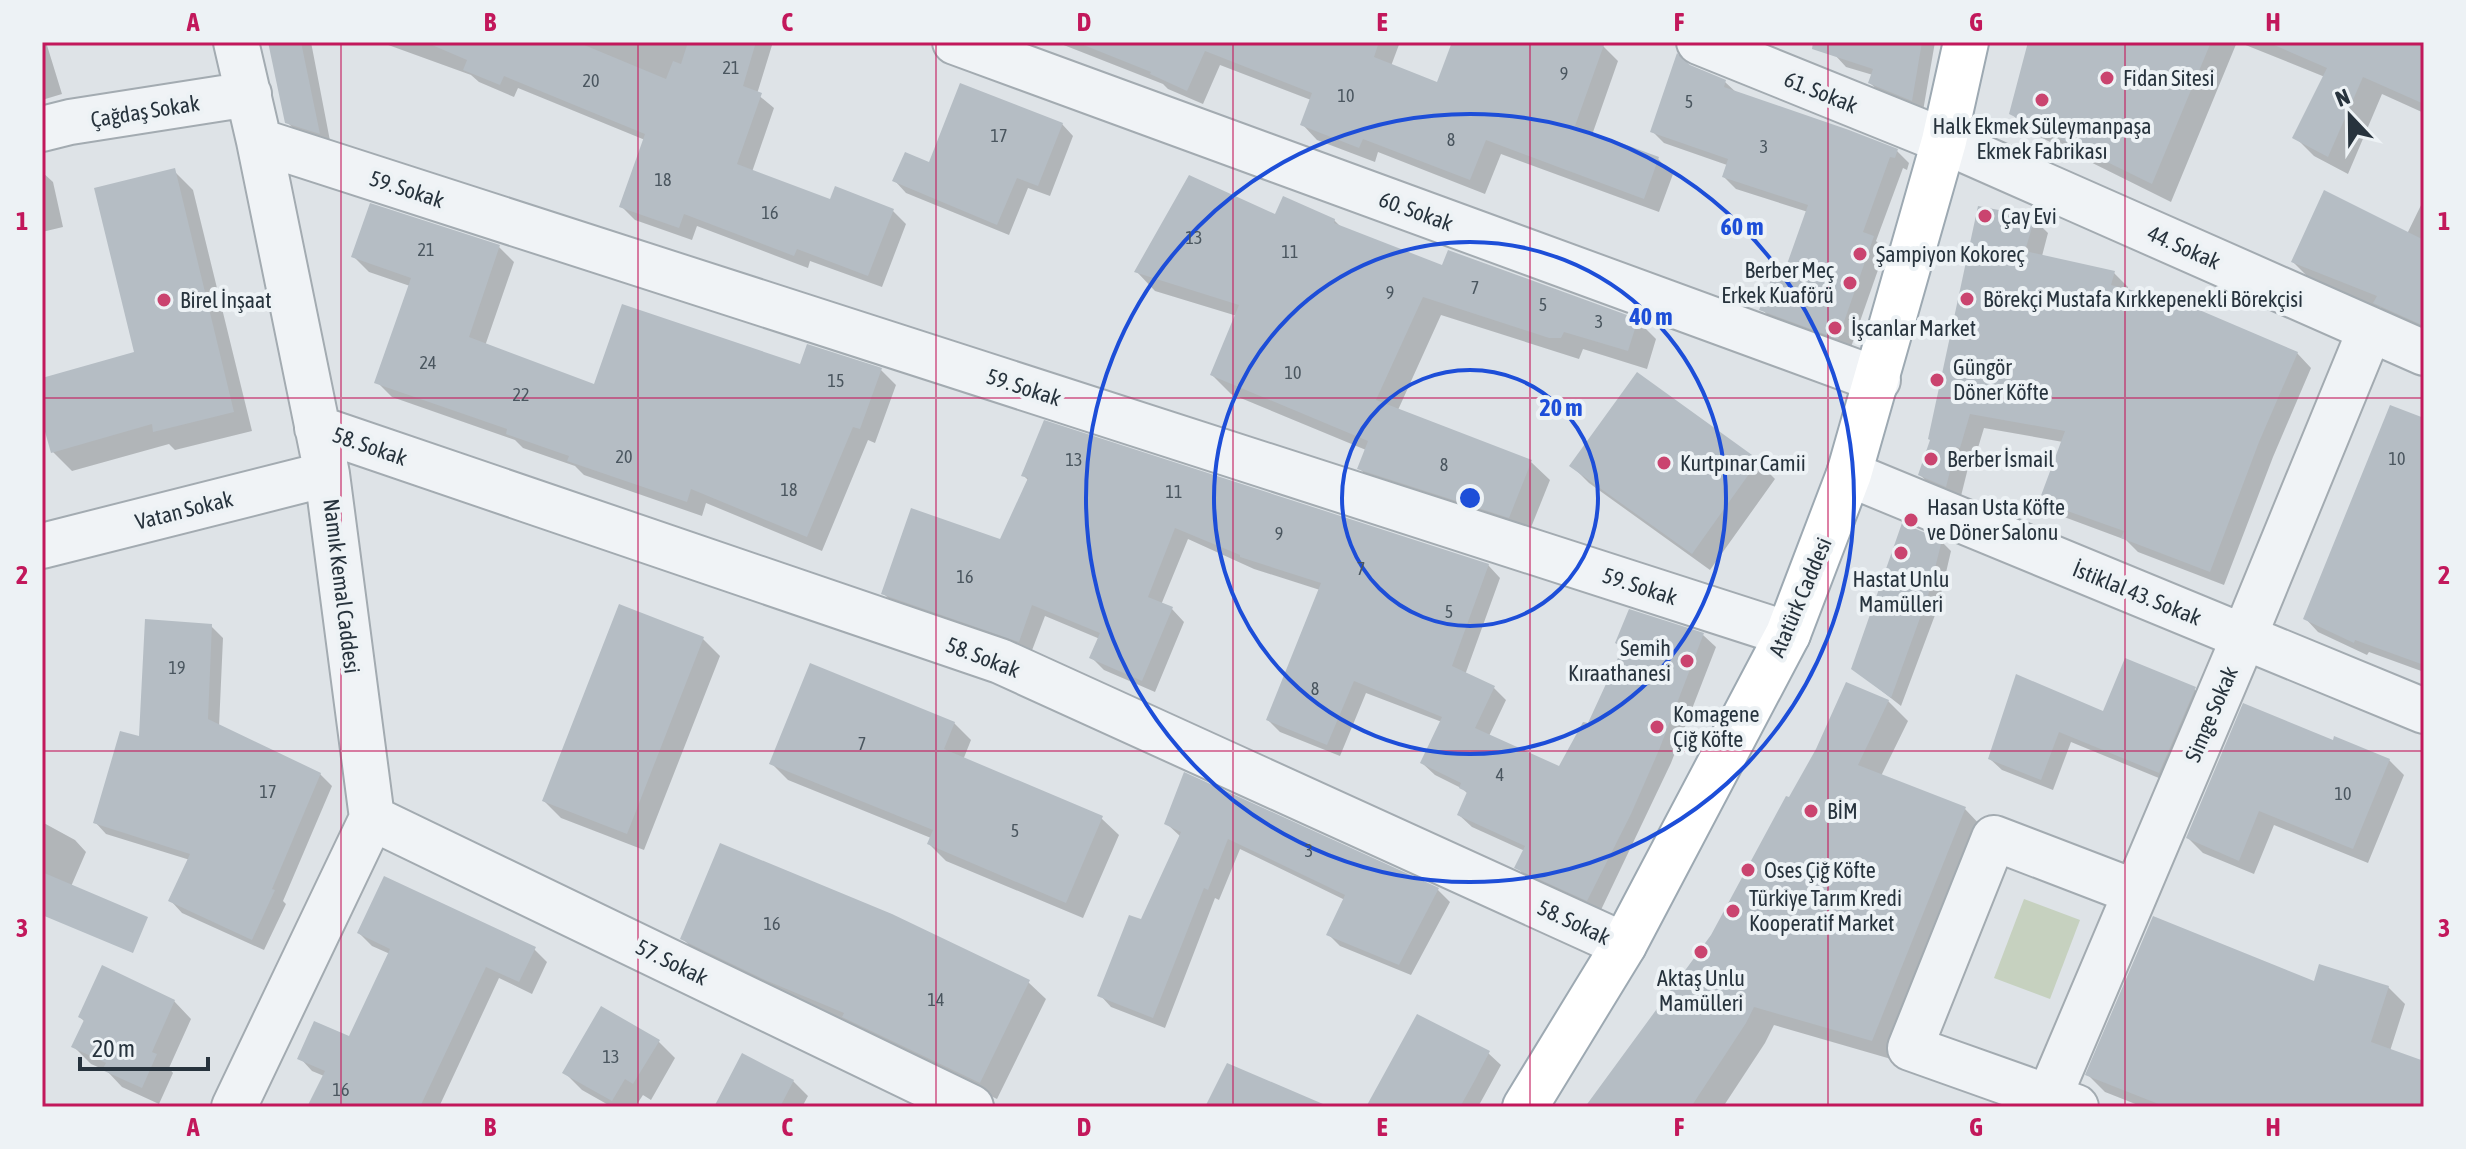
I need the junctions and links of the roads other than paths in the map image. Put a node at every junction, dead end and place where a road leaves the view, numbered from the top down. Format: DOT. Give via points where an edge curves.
graph roads {
  1 [pos="236,42"];
  2 [pos="955,42"];
  3 [pos="1699,42"];
  4 [pos="1966,42"];
  5 [pos="249,94"];
  6 [pos="42,129"];
  7 [pos="259,141"];
  8 [pos="1944,141"];
  9 [pos="2370,330"];
  10 [pos="2424,353"];
  11 [pos="1878,380"];
  12 [pos="317,428"];
  13 [pos="327,474"];
  14 [pos="1849,474"];
  15 [pos="42,546"];
  16 [pos="1788,634"];
  17 [pos="2244,637"];
  18 [pos="2424,711"];
  19 [pos="372,818"];
  20 [pos="2135,892"];
  21 [pos="1624,945"];
  22 [pos="2062,1102"];
  23 [pos="234,1107"];
  24 [pos="971,1107"];
  25 [pos="1525,1107"];
  1 -- 5 [label="street, Namık Kemal Caddesi"];
  2 -- 11 [label="street, 60. Sokak"];
  3 -- 8 [label="street, 61. Sokak"];
  4 -- 8 [label="main road, Atatürk Caddesi"];
  5 -- 6 [label="street, Çağdaş Sokak"];
  5 -- 7 [label="street, Namık Kemal Caddesi"];
  7 -- 12 [label="street, Namık Kemal Caddesi"];
  7 -- 16 [label="street, 59. Sokak"];
  8 -- 9 [label="street, 44. Sokak"];
  8 -- 11 [label="main road, Atatürk Caddesi"];
  9 -- 10 [label="street, 44. Sokak"];
  9 -- 17 [label="street, Simge Sokak"];
  11 -- 14 [label="main road, Atatürk Caddesi"];
  12 -- 13 [label="street, Namık Kemal Caddesi"];
  12 -- 21 [label="street, 58. Sokak" via="1000,661"];
  13 -- 15 [label="street, Vatan Sokak"];
  13 -- 19 [label="street, Namık Kemal Caddesi"];
  14 -- 16 [label="main road, Atatürk Caddesi"];
  14 -- 17 [label="street, İstiklal 43. Sokak"];
  16 -- 21 [label="main road, Atatürk Caddesi"];
  17 -- 18 [label="street, İstiklal 43. Sokak"];
  17 -- 20 [label="street, Simge Sokak"];
  19 -- 23 [label="street"];
  19 -- 24 [label="street, 57. Sokak"];
  20 -- 22 [label="street, Simge Sokak"];
  20 -- 22 [label="street" via="1994,838 1910,1048"];
  21 -- 25 [label="main road, Atatürk Caddesi"];
}
